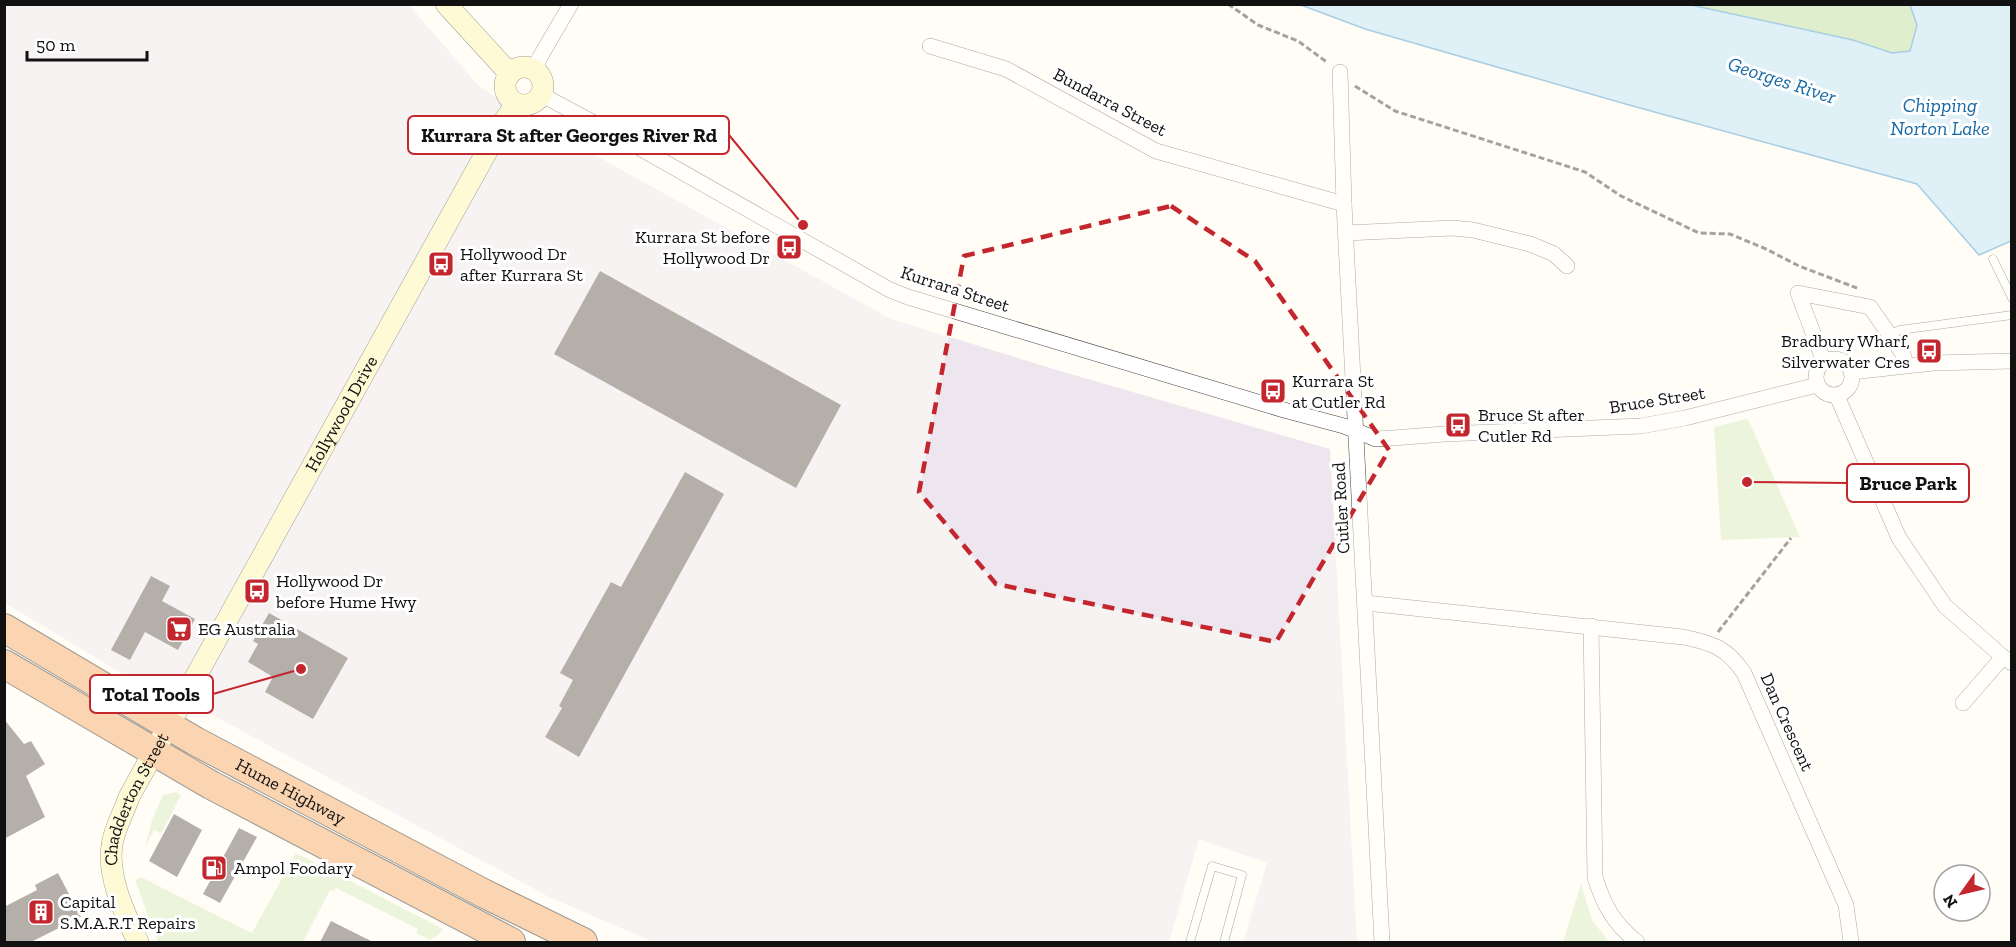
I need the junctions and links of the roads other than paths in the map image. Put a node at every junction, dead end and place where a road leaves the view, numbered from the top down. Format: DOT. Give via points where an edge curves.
graph roads {
  1 [pos="446,4"];
  2 [pos="571,4"];
  3 [pos="930,46"];
  4 [pos="534,70"];
  5 [pos="1340,72"];
  6 [pos="510,74"];
  7 [pos="542,94"];
  8 [pos="516,104"];
  9 [pos="1344,204"];
  10 [pos="1346,233"];
  11 [pos="1993,260"];
  12 [pos="1568,266"];
  13 [pos="2012,298"];
  14 [pos="2012,315"];
  15 [pos="1890,334"];
  16 [pos="2012,361"];
  17 [pos="1824,362"];
  18 [pos="1906,365"];
  19 [pos="1852,372"];
  20 [pos="1817,385"];
  21 [pos="1837,396"];
  22 [pos="1356,432"];
  23 [pos="1366,603"];
  24 [pos="1591,626"];
  25 [pos="4,628"];
  26 [pos="2007,660"];
  27 [pos="4,664"];
  28 [pos="1963,703"];
  29 [pos="168,725"];
  30 [pos="154,752"];
  31 [pos="138,942"];
  32 [pos="511,942"];
  33 [pos="583,942"];
  34 [pos="1190,942"];
  35 [pos="1224,942"];
  36 [pos="1383,942"];
  37 [pos="1637,942"];
  38 [pos="1851,942"];
  1 -- 6 [label="street"];
  2 -- 4 [label="street"];
  3 -- 9 [label="street, Bundarra Street" via="1006,69 1156,151"];
  4 -- 6 [label="street" via="524,67"];
  4 -- 7 [label="street" via="542,78"];
  5 -- 9 [label="street, Cutler Road"];
  6 -- 8 [label="street" via="506,90"];
  7 -- 8 [label="street" via="534,103"];
  7 -- 22 [label="street, Kurrara Street" via="890,290"];
  8 -- 29 [label="street, Hollywood Drive"];
  9 -- 10 [label="street, Cutler Road"];
  10 -- 12 [label="street" via="1473,230 1530,243 1554,254"];
  10 -- 22 [label="street, Cutler Road"];
  11 -- 13 [label="lane"];
  14 -- 15 [label="lane"];
  15 -- 17 [label="street" via="1870,307 1798,293"];
  15 -- 18 [label="street"];
  16 -- 18 [label="street"];
  17 -- 19 [label="street" via="1840,360"];
  17 -- 20 [label="street" via="1816,375"];
  18 -- 19 [label="street"];
  19 -- 21 [label="street" via="1852,384"];
  20 -- 21 [label="street" via="1826,394"];
  20 -- 22 [label="street, Bruce Street" via="1641,426 1385,439"];
  21 -- 26 [label="street" via="1899,538 1945,606"];
  22 -- 23 [label="street, Cutler Road"];
  23 -- 24 [label="street, Dan Crescent"];
  23 -- 36 [label="street, Cutler Road"];
  24 -- 37 [label="street" via="1595,876 1613,920"];
  24 -- 38 [label="street, Dan Crescent" via="1710,643 1735,660 1846,905"];
  25 -- 29 [label="highway, Hume Highway"];
  26 -- 28 [label="street"];
  27 -- 30 [label="highway, Hume Highway"];
  29 -- 30 [label="street, Chadderton Street"];
  29 -- 33 [label="highway, Hume Highway"];
  30 -- 31 [label="street, Chadderton Street" via="129,797 111,853 115,883"];
  30 -- 32 [label="highway, Hume Highway"];
  34 -- 35 [label="lane" via="1212,866 1242,875"];
}
